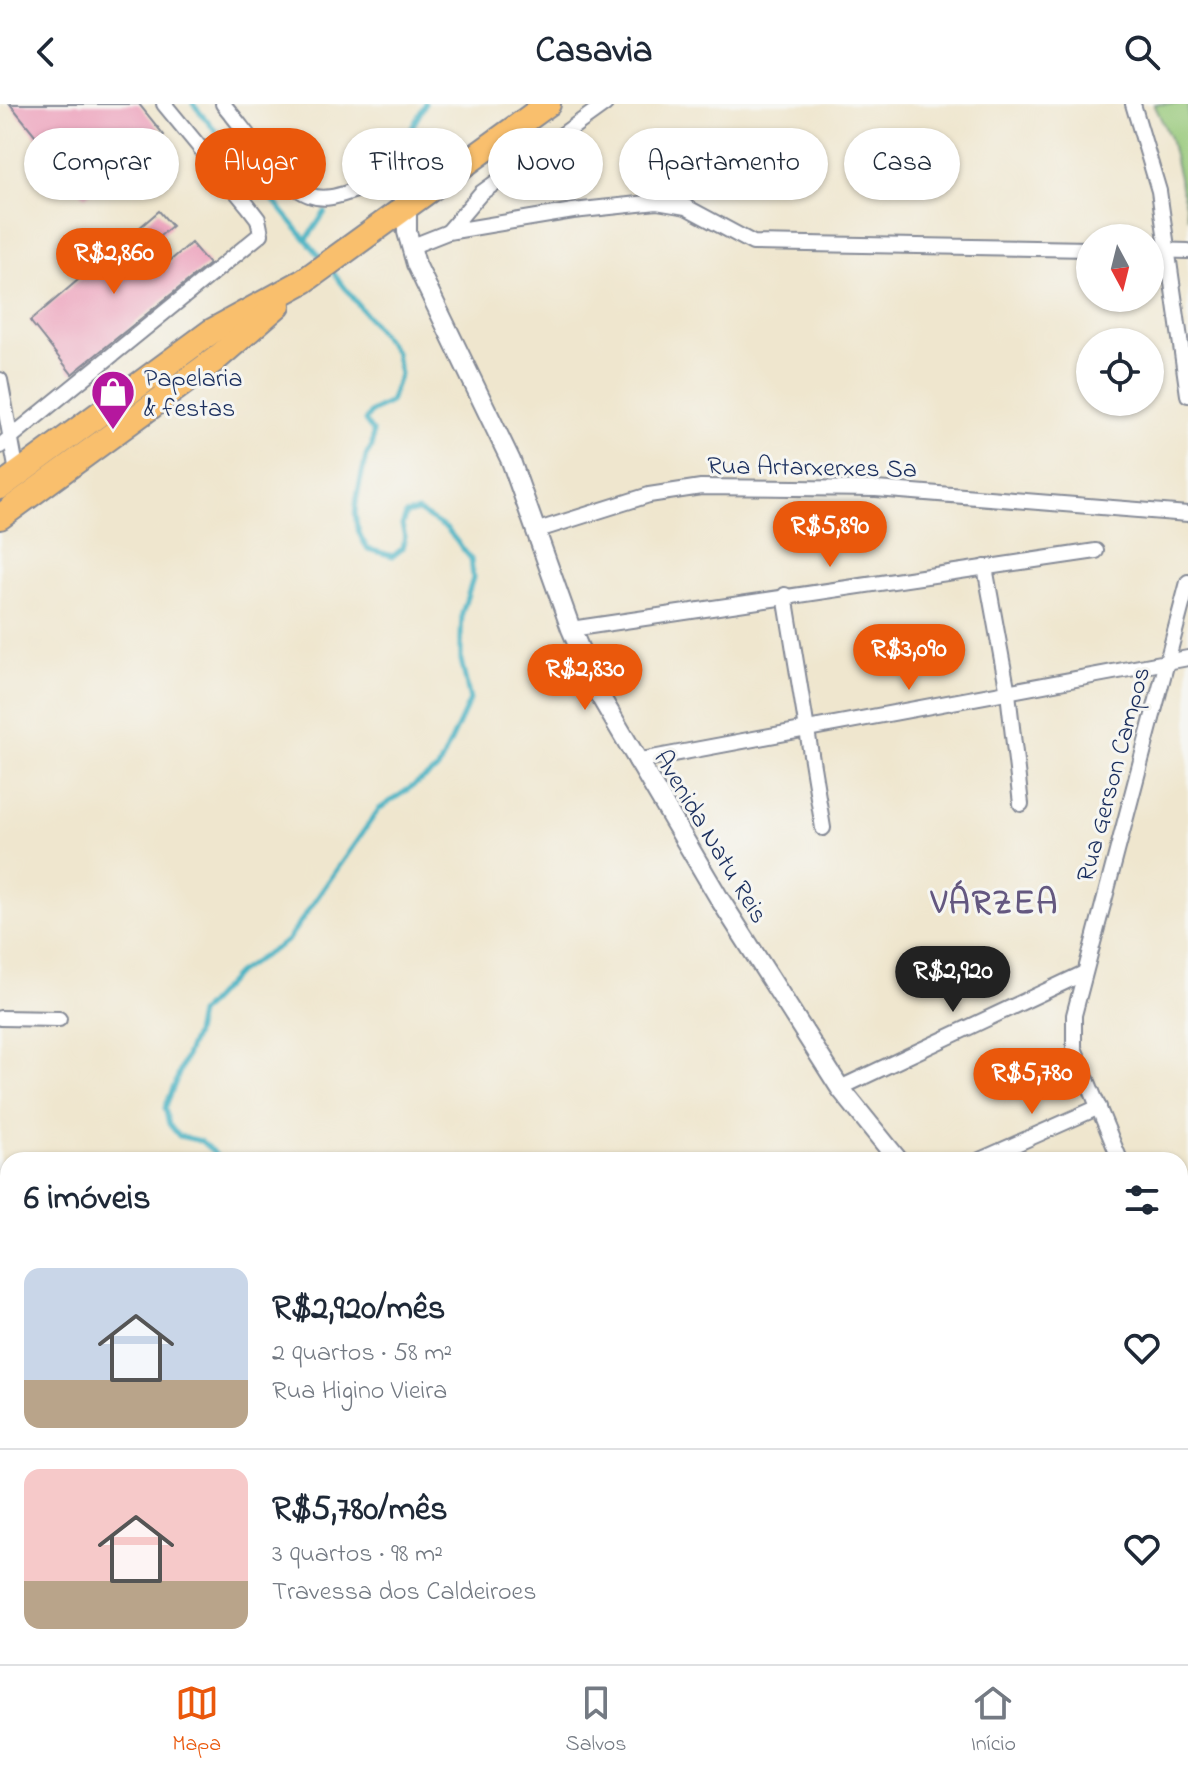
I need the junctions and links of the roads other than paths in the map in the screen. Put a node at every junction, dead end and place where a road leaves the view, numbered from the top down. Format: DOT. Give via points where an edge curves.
graph roads {
  1 [pos="164,104"];
  2 [pos="223,104"];
  3 [pos="548,104"];
  4 [pos="605,104"];
  5 [pos="1133,104"];
  6 [pos="407,203"];
  7 [pos="448,232"];
  8 [pos="410,247"];
  9 [pos="1076,249"];
  10 [pos="1164,250"];
  11 [pos="1168,250"];
  12 [pos="1188,251"];
  13 [pos="308,279"];
  14 [pos="0,380"];
  15 [pos="1188,395"];
  16 [pos="5,442"];
  17 [pos="8,480"];
  18 [pos="23,498"];
  19 [pos="1188,514"];
  20 [pos="0,517"];
  21 [pos="535,531"];
  22 [pos="1096,551"];
  23 [pos="985,567"];
  24 [pos="1188,582"];
  25 [pos="785,595"];
  26 [pos="571,629"];
  27 [pos="1188,658"];
  28 [pos="1168,661"];
  29 [pos="1008,693"];
  30 [pos="805,730"];
  31 [pos="636,761"];
  32 [pos="1021,804"];
  33 [pos="823,828"];
  34 [pos="1082,974"];
  35 [pos="0,1018"];
  36 [pos="59,1019"];
  37 [pos="840,1088"];
  38 [pos="1099,1107"];
  39 [pos="892,1152"];
  40 [pos="998,1152"];
  41 [pos="1117,1152"];
  1 -- 16 [label="street" via="248,206 262,229 258,238"];
  2 -- 6 [label="street" via="297,190 321,197 387,186"];
  3 -- 6 [label="highway"];
  4 -- 7 [label="street" via="481,193"];
  5 -- 11 [label="street" via="1152,160"];
  6 -- 8 [label="street, Avenida Natu Reis"];
  6 -- 13 [label="highway"];
  7 -- 8 [label="street"];
  7 -- 9 [label="street" via="657,202 686,207 753,243"];
  8 -- 21 [label="street, Avenida Natu Reis" via="431,301 504,443"];
  10 -- 11 [label="street"];
  11 -- 12 [label="street"];
  11 -- 15 [label="street"];
  13 -- 17 [label="highway" via="212,331"];
  13 -- 18 [label="highway" via="216,359"];
  14 -- 16 [label="street"];
  16 -- 17 [label="street"];
  17 -- 18 [label="street"];
  18 -- 20 [label="highway"];
  19 -- 21 [label="street, Rua Artarxerxes Sa" via="876,489 701,487 649,495"];
  21 -- 26 [label="street, Avenida Natu Reis"];
  22 -- 23 [label="street"];
  23 -- 25 [label="street"];
  23 -- 29 [label="street"];
  24 -- 28 [label="street, Rua Gerson Campos"];
  25 -- 26 [label="street"];
  25 -- 30 [label="street"];
  26 -- 31 [label="street, Avenida Natu Reis"];
  27 -- 28 [label="street"];
  28 -- 29 [label="street"];
  28 -- 34 [label="street, Rua Gerson Campos"];
  29 -- 30 [label="street"];
  29 -- 32 [label="street"];
  30 -- 31 [label="street"];
  30 -- 33 [label="street"];
  31 -- 37 [label="street, Avenida Natu Reis"];
  34 -- 37 [label="street"];
  34 -- 38 [label="street, Rua Gerson Campos" via="1074,1048"];
  35 -- 36 [label="street"];
  37 -- 39 [label="street, Avenida Natu Reis"];
  38 -- 40 [label="street"];
  38 -- 41 [label="street, Rua Gerson Campos"];
}
